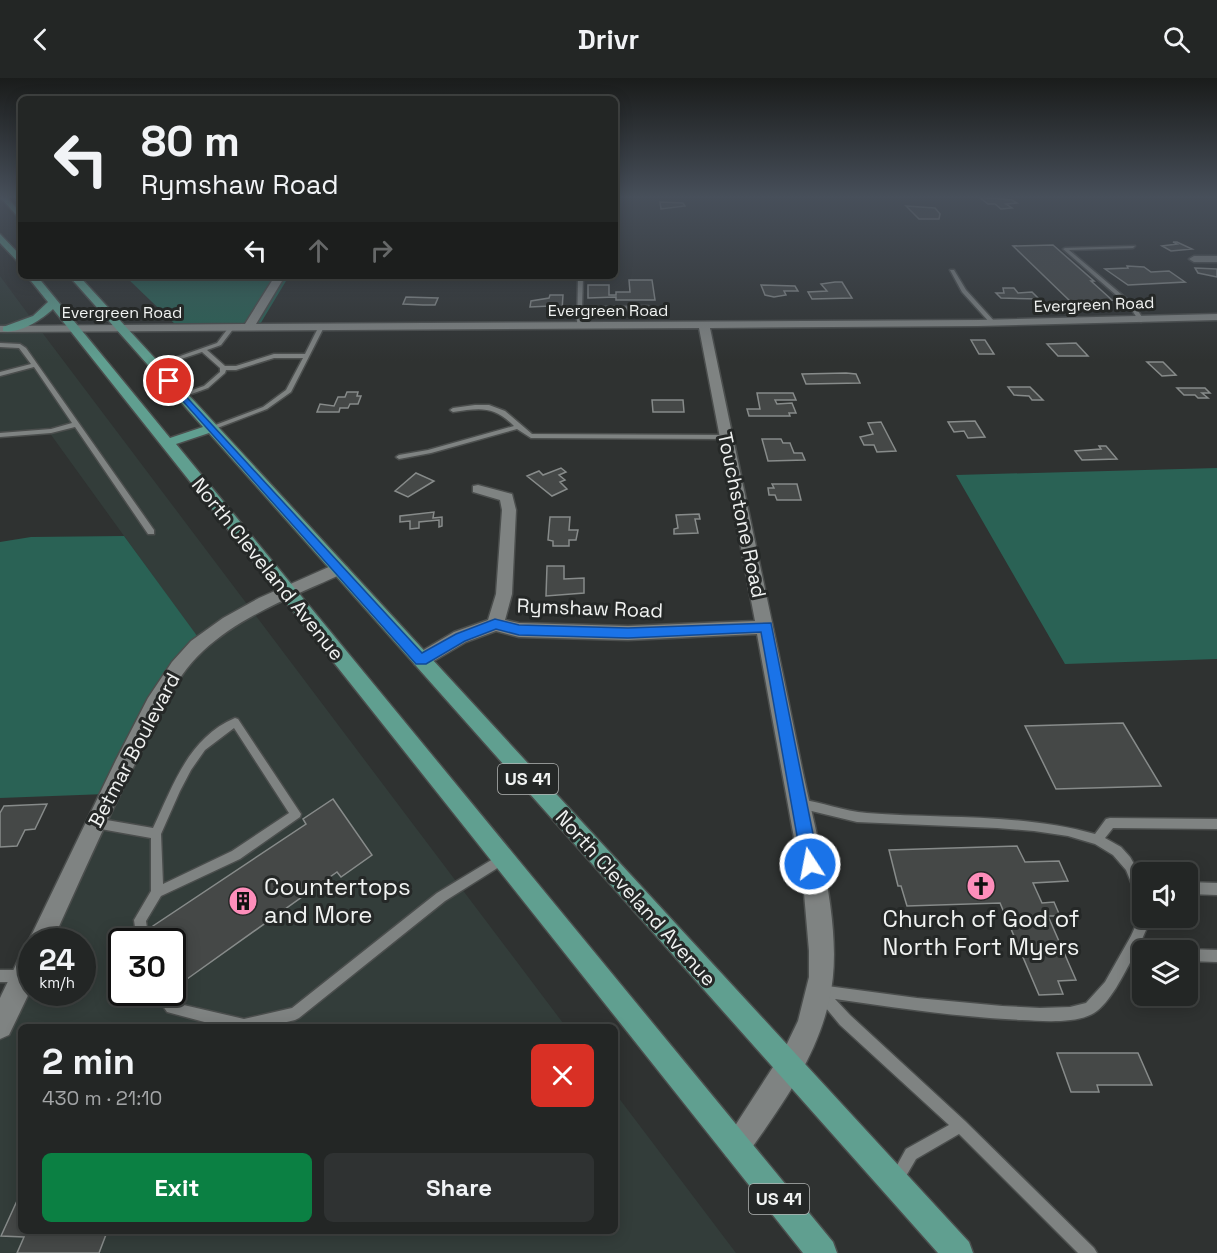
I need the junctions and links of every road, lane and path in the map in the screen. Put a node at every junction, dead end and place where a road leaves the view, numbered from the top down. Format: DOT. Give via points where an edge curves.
graph roads {
  1 [pos="1068,252"];
  2 [pos="1194,259"];
  3 [pos="1217,260"];
  4 [pos="952,271"];
  5 [pos="34,279"];
  6 [pos="77,279"];
  7 [pos="278,279"];
  8 [pos="581,279"];
  9 [pos="52,303"];
  10 [pos="648,308"];
  11 [pos="580,309"];
  12 [pos="1217,317"];
  13 [pos="1142,320"];
  14 [pos="993,323"];
  15 [pos="579,326"];
  16 [pos="704,326"];
  17 [pos="231,327"];
  18 [pos="249,327"];
  19 [pos="321,327"];
  20 [pos="3,329"];
  21 [pos="73,329"];
  22 [pos="122,329"];
  23 [pos="0,345"];
  24 [pos="204,350"];
  25 [pos="307,356"];
  26 [pos="34,365"];
  27 [pos="155,366"];
  28 [pos="223,368"];
  29 [pos="0,374"];
  30 [pos="183,396"];
  31 [pos="453,410"];
  32 [pos="74,425"];
  33 [pos="517,427"];
  34 [pos="212,428"];
  35 [pos="0,435"];
  36 [pos="726,437"];
  37 [pos="166,443"];
  38 [pos="399,457"];
  39 [pos="478,489"];
  40 [pos="151,532"];
  41 [pos="340,568"];
  42 [pos="289,593"];
  43 [pos="495,624"];
  44 [pos="766,627"];
  45 [pos="421,660"];
  46 [pos="799,804"];
  47 [pos="95,823"];
  48 [pos="1217,824"];
  49 [pos="156,834"];
  50 [pos="1097,840"];
  51 [pos="503,858"];
  52 [pos="1132,872"];
  53 [pos="1198,888"];
  54 [pos="1217,889"];
  55 [pos="157,892"];
  56 [pos="46,928"];
  57 [pos="141,928"];
  58 [pos="1140,928"];
  59 [pos="1129,951"];
  60 [pos="1132,951"];
  61 [pos="1198,955"];
  62 [pos="1217,956"];
  63 [pos="18,970"];
  64 [pos="819,991"];
  65 [pos="170,1006"];
  66 [pos="240,1024"];
  67 [pos="249,1024"];
  68 [pos="0,1026"];
  69 [pos="791,1069"];
  70 [pos="960,1126"];
  71 [pos="736,1146"];
  72 [pos="894,1182"];
  73 [pos="822,1253"];
  74 [pos="958,1253"];
  75 [pos="1089,1253"];
  1 -- 13 [label="lane" via="1132,306"];
  2 -- 3 [label="street"];
  4 -- 14 [label="lane"];
  5 -- 9 [label="main road, North Cleveland Avenue / US 41"];
  6 -- 22 [label="main road, North Cleveland Avenue / US 41"];
  7 -- 18 [label="street"];
  8 -- 11 [label="lane"];
  9 -- 20 [label="main road" via="37,318"];
  9 -- 21 [label="main road, North Cleveland Avenue / US 41"];
  10 -- 11 [label="lane"];
  11 -- 15 [label="lane"];
  12 -- 13 [label="street, Evergreen Road"];
  13 -- 14 [label="street, Evergreen Road"];
  14 -- 16 [label="street, Evergreen Road"];
  15 -- 16 [label="street, Evergreen Road"];
  15 -- 19 [label="street, Evergreen Road"];
  16 -- 36 [label="street, Touchstone Road"];
  17 -- 18 [label="street, Evergreen Road"];
  17 -- 22 [label="street, Evergreen Road"];
  17 -- 24 [label="lane" via="219,344"];
  18 -- 19 [label="street, Evergreen Road"];
  19 -- 25 [label="lane"];
  20 -- 21 [label="street, Evergreen Road"];
  21 -- 22 [label="street, Evergreen Road"];
  21 -- 37 [label="main road, North Cleveland Avenue / US 41"];
  22 -- 27 [label="main road, North Cleveland Avenue / US 41"];
  23 -- 26 [label="lane" via="20,346"];
  24 -- 27 [label="lane"];
  24 -- 28 [label="lane"];
  25 -- 28 [label="lane" via="274,356"];
  25 -- 34 [label="lane" via="289,391 278,400"];
  26 -- 29 [label="lane"];
  26 -- 32 [label="lane"];
  27 -- 30 [label="main road, North Cleveland Avenue / US 41"];
  28 -- 30 [label="lane" via="219,378"];
  30 -- 34 [label="main road, North Cleveland Avenue / US 41"];
  31 -- 33 [label="lane" via="494,407"];
  32 -- 35 [label="lane"];
  32 -- 40 [label="lane"];
  33 -- 36 [label="lane" via="531,436"];
  33 -- 38 [label="lane"];
  34 -- 37 [label="main road"];
  34 -- 41 [label="main road, North Cleveland Avenue / US 41"];
  36 -- 44 [label="street, Touchstone Road"];
  37 -- 42 [label="main road, North Cleveland Avenue / US 41"];
  39 -- 43 [label="street" via="507,497 509,510 504,594"];
  41 -- 42 [label="street, Betmar Boulevard"];
  41 -- 45 [label="main road, North Cleveland Avenue / US 41"];
  42 -- 47 [label="street, Betmar Boulevard" via="215,632 179,665"];
  42 -- 51 [label="main road, North Cleveland Avenue / US 41"];
  43 -- 44 [label="street, Rymshaw Road" via="519,630 628,633"];
  43 -- 45 [label="street, Rymshaw Road"];
  44 -- 46 [label="street, Touchstone Road"];
  45 -- 69 [label="main road, North Cleveland Avenue / US 41"];
  46 -- 50 [label="lane" via="863,818 1011,824"];
  46 -- 64 [label="street, Touchstone Road" via="814,885 823,967"];
  47 -- 49 [label="lane"];
  47 -- 56 [label="street, Betmar Boulevard"];
  48 -- 50 [label="lane" via="1110,823"];
  49 -- 55 [label="lane"];
  49 -- 55 [label="lane" via="191,761 203,746 236,722 296,813 236,855"];
  50 -- 52 [label="lane" via="1117,851"];
  51 -- 67 [label="lane" via="441,897 296,1014"];
  51 -- 71 [label="main road, North Cleveland Avenue / US 41"];
  53 -- 54 [label="lane"];
  55 -- 57 [label="lane" via="140,920"];
  58 -- 59 [label="lane"];
  59 -- 60 [label="lane"];
  59 -- 64 [label="lane" via="1100,1002 1071,1014"];
  61 -- 62 [label="lane"];
  63 -- 68 [label="street"];
  64 -- 69 [label="street, Touchstone Road"];
  64 -- 70 [label="lane"];
  65 -- 66 [label="lane"];
  69 -- 71 [label="street, Touchstone Road"];
  69 -- 72 [label="main road, North Cleveland Avenue / US 41"];
  70 -- 72 [label="lane" via="911,1154"];
  70 -- 75 [label="lane"];
  71 -- 73 [label="main road, North Cleveland Avenue / US 41"];
  72 -- 74 [label="main road, North Cleveland Avenue / US 41"];
}
